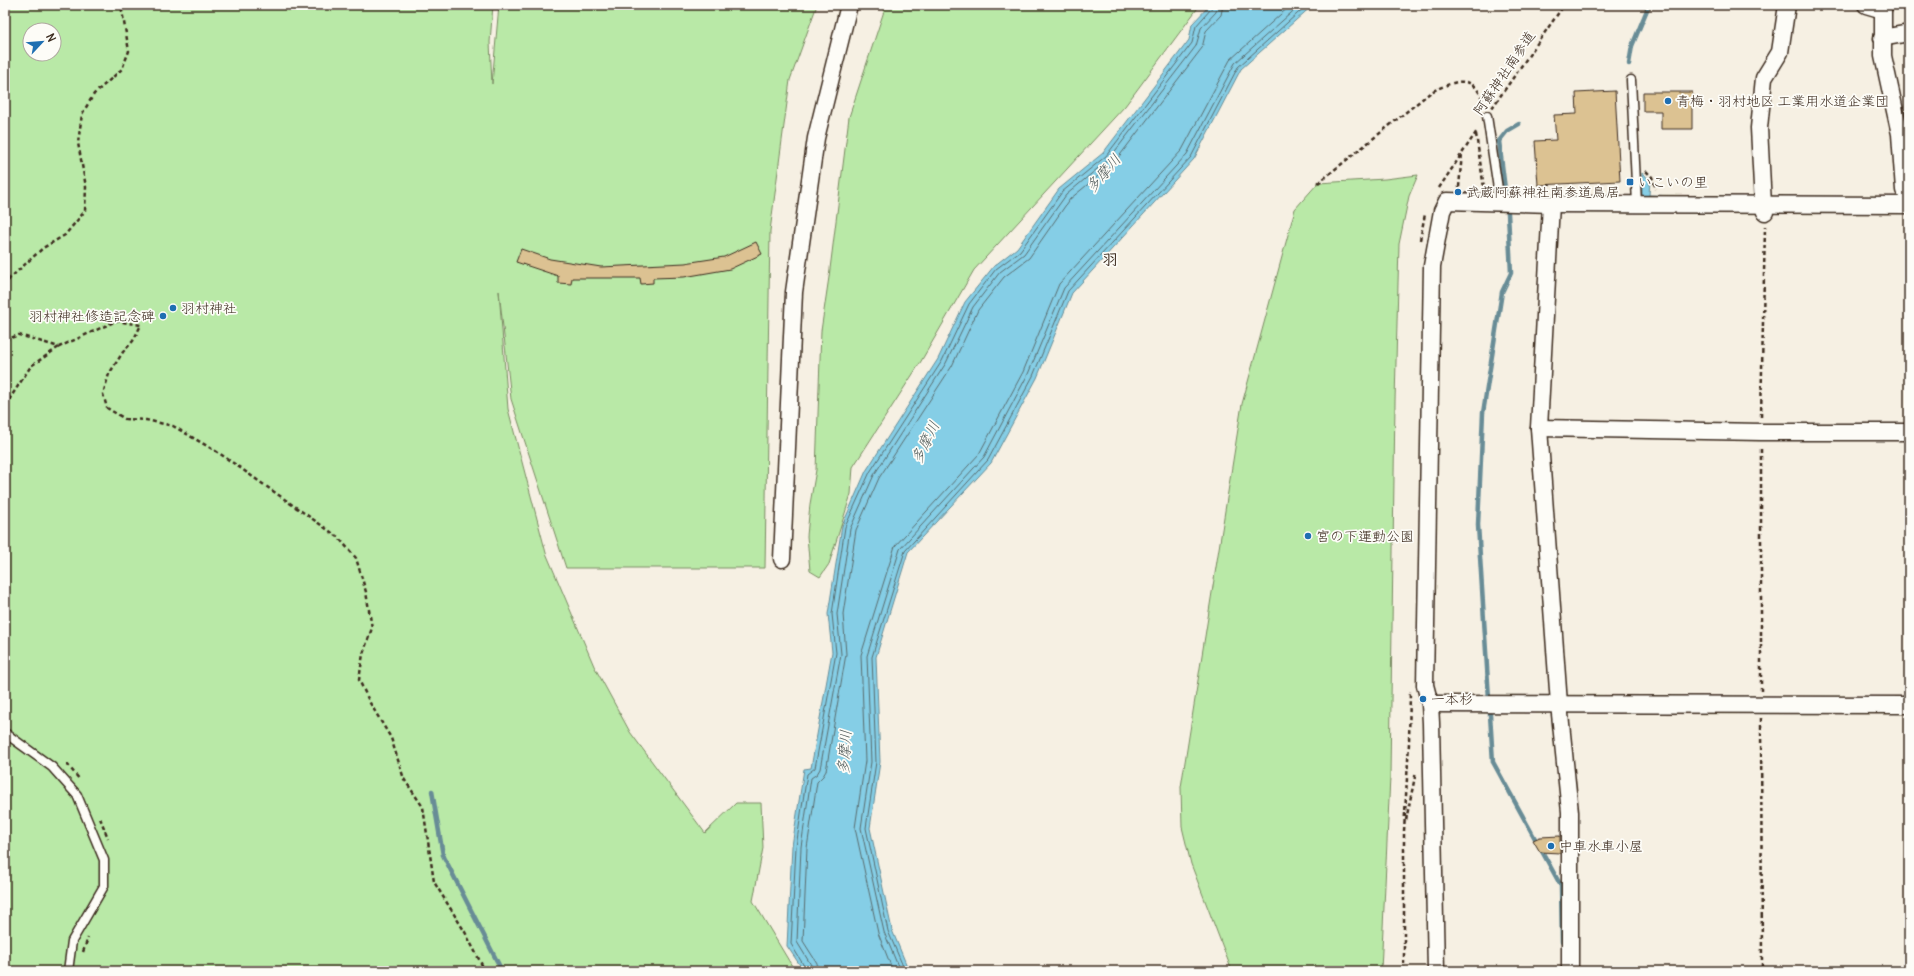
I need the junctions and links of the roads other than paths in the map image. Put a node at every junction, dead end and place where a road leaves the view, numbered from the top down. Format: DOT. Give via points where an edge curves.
graph roads {
  1 [pos="849,5"];
  2 [pos="1787,5"];
  3 [pos="1866,5"];
  4 [pos="1883,8"];
  5 [pos="1909,33"];
  6 [pos="1882,38"];
  7 [pos="1631,80"];
  8 [pos="1487,116"];
  9 [pos="1909,197"];
  10 [pos="1504,202"];
  11 [pos="1551,204"];
  12 [pos="1637,204"];
  13 [pos="1909,205"];
  14 [pos="1764,208"];
  15 [pos="1539,428"];
  16 [pos="1909,432"];
  17 [pos="782,559"];
  18 [pos="1430,704"];
  19 [pos="1559,704"];
  20 [pos="1909,705"];
  21 [pos="5,733"];
  22 [pos="68,971"];
  23 [pos="1436,971"];
  24 [pos="1570,971"];
  1 -- 17 [label="street" via="816,138 794,292"];
  2 -- 14 [label="street" via="1780,52 1764,78 1759,128"];
  3 -- 4 [label="street"];
  4 -- 6 [label="street"];
  5 -- 6 [label="street"];
  6 -- 9 [label="street" via="1883,56 1900,134 1904,190"];
  7 -- 12 [label="lane"];
  8 -- 10 [label="lane"];
  10 -- 11 [label="street"];
  10 -- 18 [label="street" via="1447,200 1442,211 1432,266 1425,685"];
  11 -- 12 [label="street"];
  11 -- 15 [label="street"];
  12 -- 14 [label="street"];
  13 -- 14 [label="street"];
  15 -- 16 [label="street"];
  15 -- 19 [label="street"];
  18 -- 19 [label="street"];
  18 -- 23 [label="street"];
  19 -- 20 [label="street"];
  19 -- 24 [label="street" via="1570,812"];
  21 -- 22 [label="lane" via="52,767 77,795 104,860 104,886 72,941"];
}
